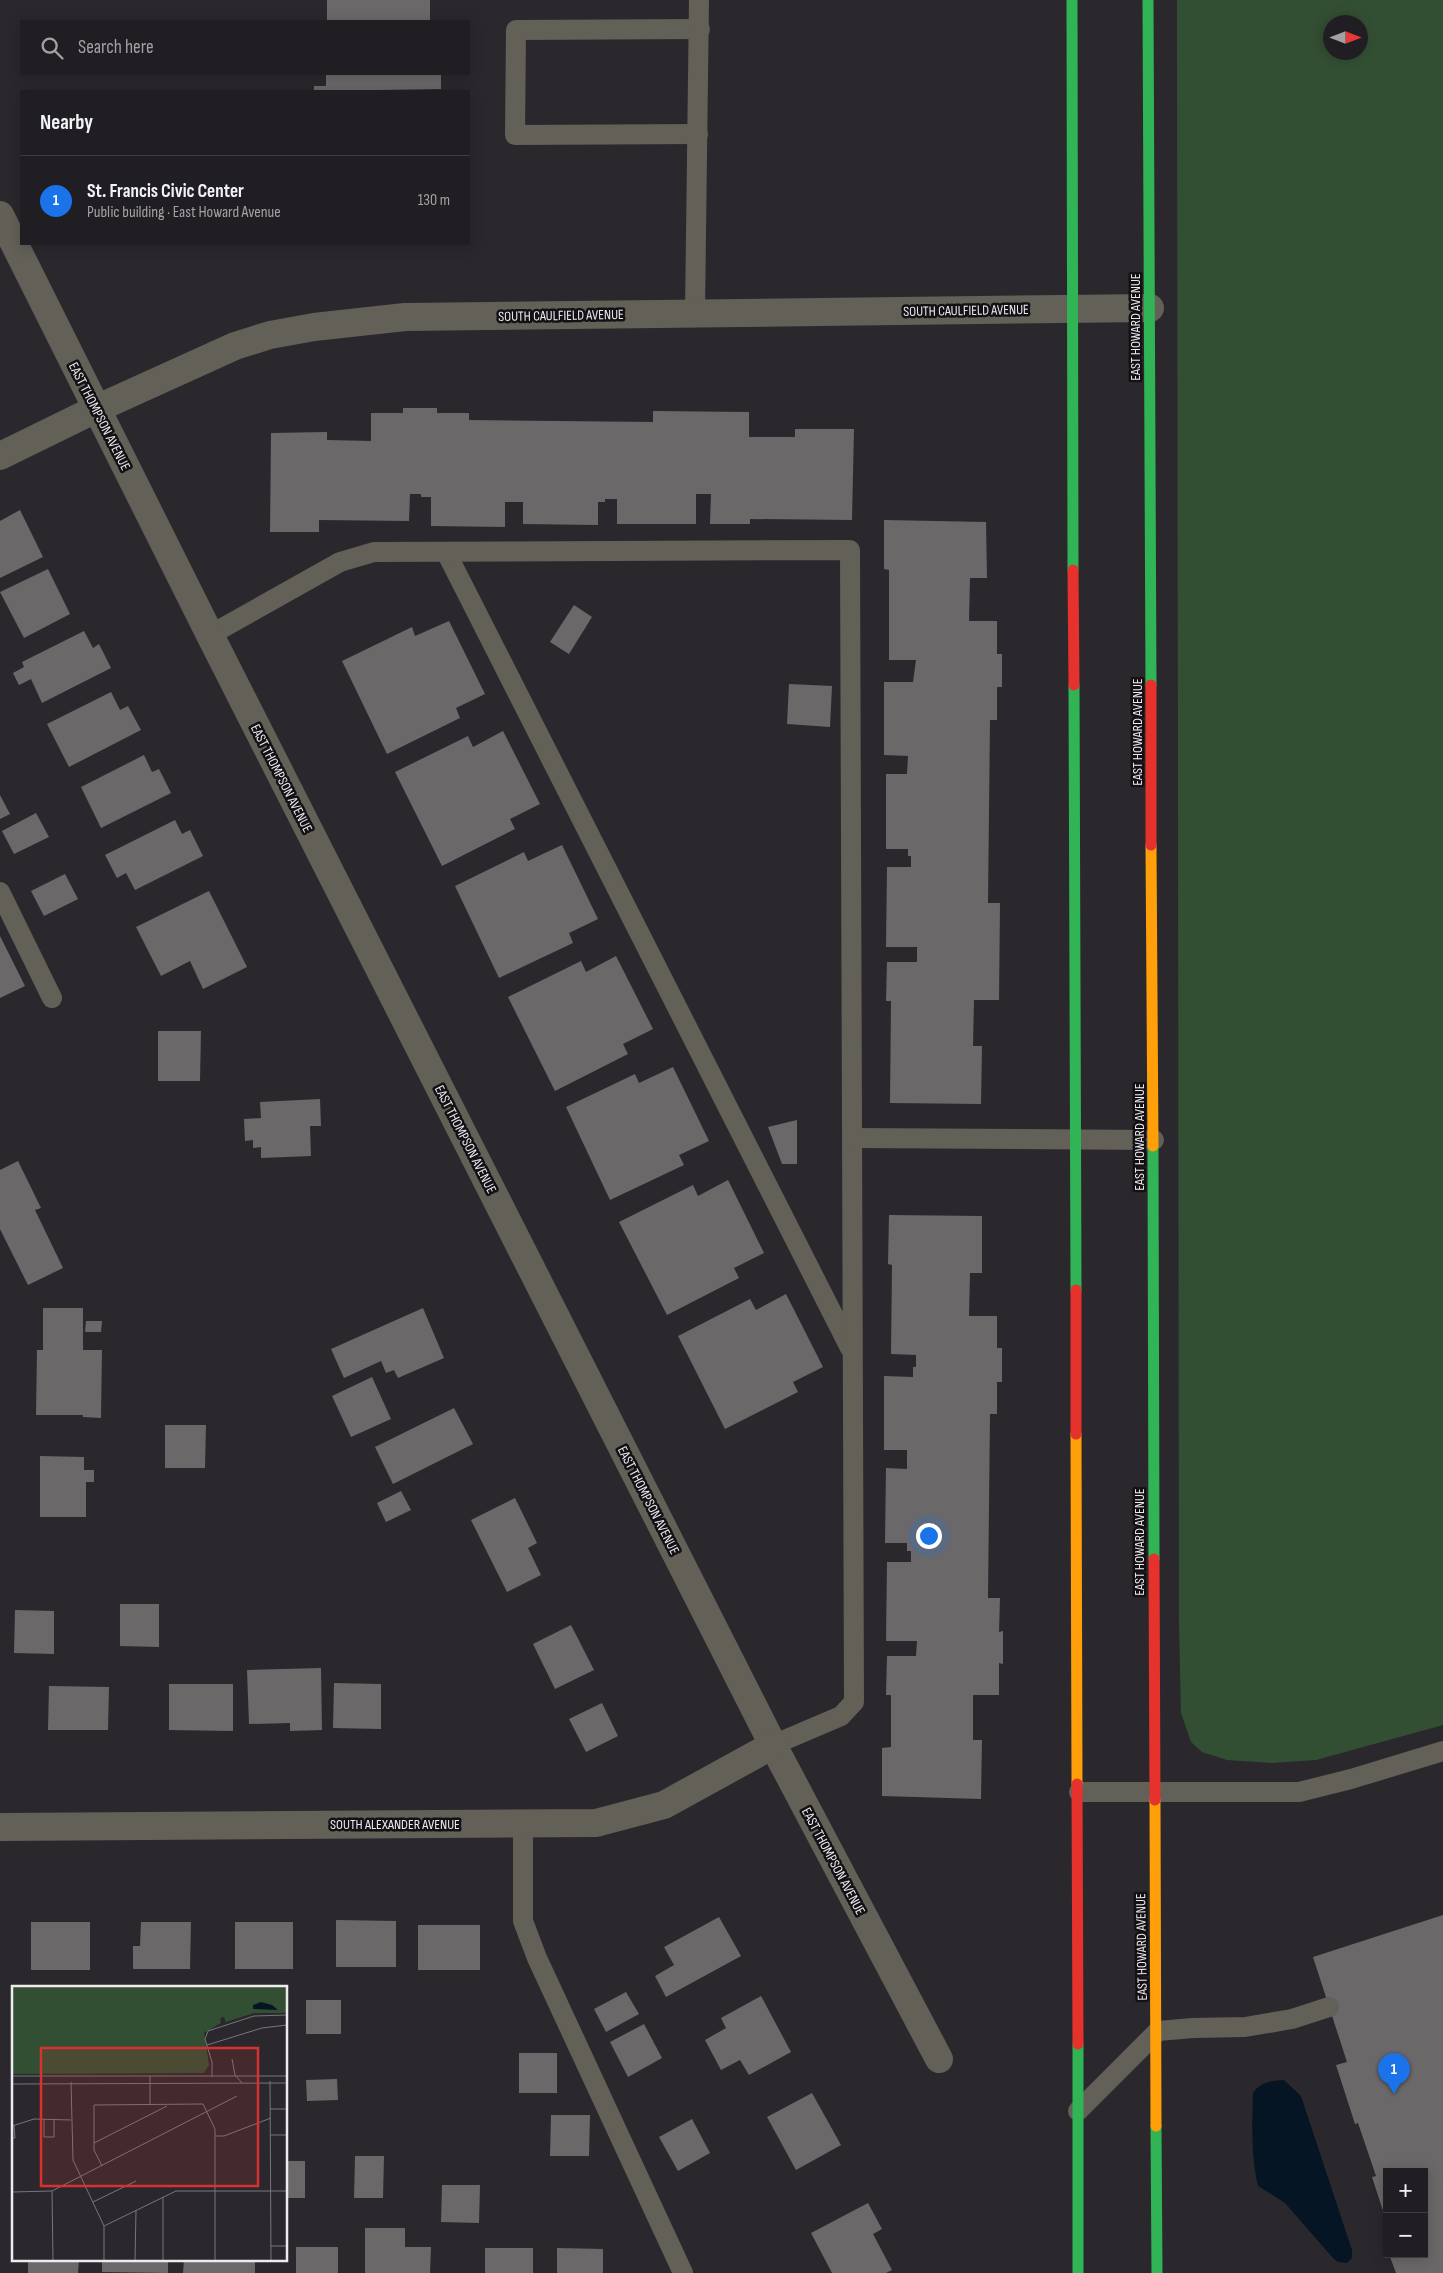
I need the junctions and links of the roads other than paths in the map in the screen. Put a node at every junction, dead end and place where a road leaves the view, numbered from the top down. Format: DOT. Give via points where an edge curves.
graph roads {
  1 [pos="699,0"];
  2 [pos="1072,0"];
  3 [pos="1148,0"];
  4 [pos="700,29"];
  5 [pos="698,134"];
  6 [pos="0,215"];
  7 [pos="1073,308"];
  8 [pos="1150,308"];
  9 [pos="695,313"];
  10 [pos="96,409"];
  11 [pos="0,456"];
  12 [pos="446,552"];
  13 [pos="210,635"];
  14 [pos="0,892"];
  15 [pos="52,998"];
  16 [pos="852,1138"];
  17 [pos="1074,1140"];
  18 [pos="1154,1140"];
  19 [pos="852,1352"];
  20 [pos="773,1745"];
  21 [pos="1443,1751"];
  22 [pos="1079,1792"];
  23 [pos="1154,1792"];
  24 [pos="523,1824"];
  25 [pos="0,1827"];
  26 [pos="1329,2007"];
  27 [pos="1158,2031"];
  28 [pos="939,2059"];
  29 [pos="1078,2111"];
  30 [pos="682,2273"];
  31 [pos="1078,2273"];
  32 [pos="1157,2273"];
  1 -- 4 [label="lane"];
  2 -- 7 [label="main road"];
  3 -- 8 [label="main road, EAST HOWARD AVENUE"];
  4 -- 5 [label="lane"];
  4 -- 5 [label="lane" via="516,30 515,135"];
  5 -- 9 [label="lane"];
  6 -- 10 [label="street, EAST THOMPSON AVENUE"];
  7 -- 8 [label="street, SOUTH CAULFIELD AVENUE"];
  7 -- 9 [label="street, SOUTH CAULFIELD AVENUE"];
  7 -- 17 [label="main road"];
  8 -- 18 [label="main road, EAST HOWARD AVENUE"];
  9 -- 10 [label="street, SOUTH CAULFIELD AVENUE" via="405,317 314,327 270,335 235,346"];
  10 -- 11 [label="street, SOUTH CAULFIELD AVENUE"];
  10 -- 13 [label="street, EAST THOMPSON AVENUE"];
  12 -- 13 [label="lane" via="374,552 340,562"];
  12 -- 16 [label="lane" via="850,550"];
  12 -- 19 [label="lane"];
  13 -- 20 [label="street, EAST THOMPSON AVENUE"];
  14 -- 15 [label="lane"];
  16 -- 17 [label="lane"];
  16 -- 19 [label="lane"];
  17 -- 18 [label="lane"];
  17 -- 22 [label="main road"];
  18 -- 23 [label="main road, EAST HOWARD AVENUE"];
  19 -- 20 [label="lane" via="854,1702 841,1716"];
  20 -- 24 [label="street, SOUTH ALEXANDER AVENUE" via="664,1805 596,1823"];
  20 -- 28 [label="street, EAST THOMPSON AVENUE"];
  21 -- 23 [label="lane" via="1299,1792"];
  22 -- 23 [label="lane"];
  22 -- 29 [label="main road"];
  23 -- 27 [label="main road, EAST HOWARD AVENUE"];
  24 -- 25 [label="street, SOUTH ALEXANDER AVENUE"];
  24 -- 30 [label="lane" via="523,1921"];
  26 -- 27 [label="lane" via="1292,2019 1245,2027"];
  27 -- 29 [label="lane"];
  27 -- 32 [label="main road, EAST HOWARD AVENUE"];
  29 -- 31 [label="main road"];
}
